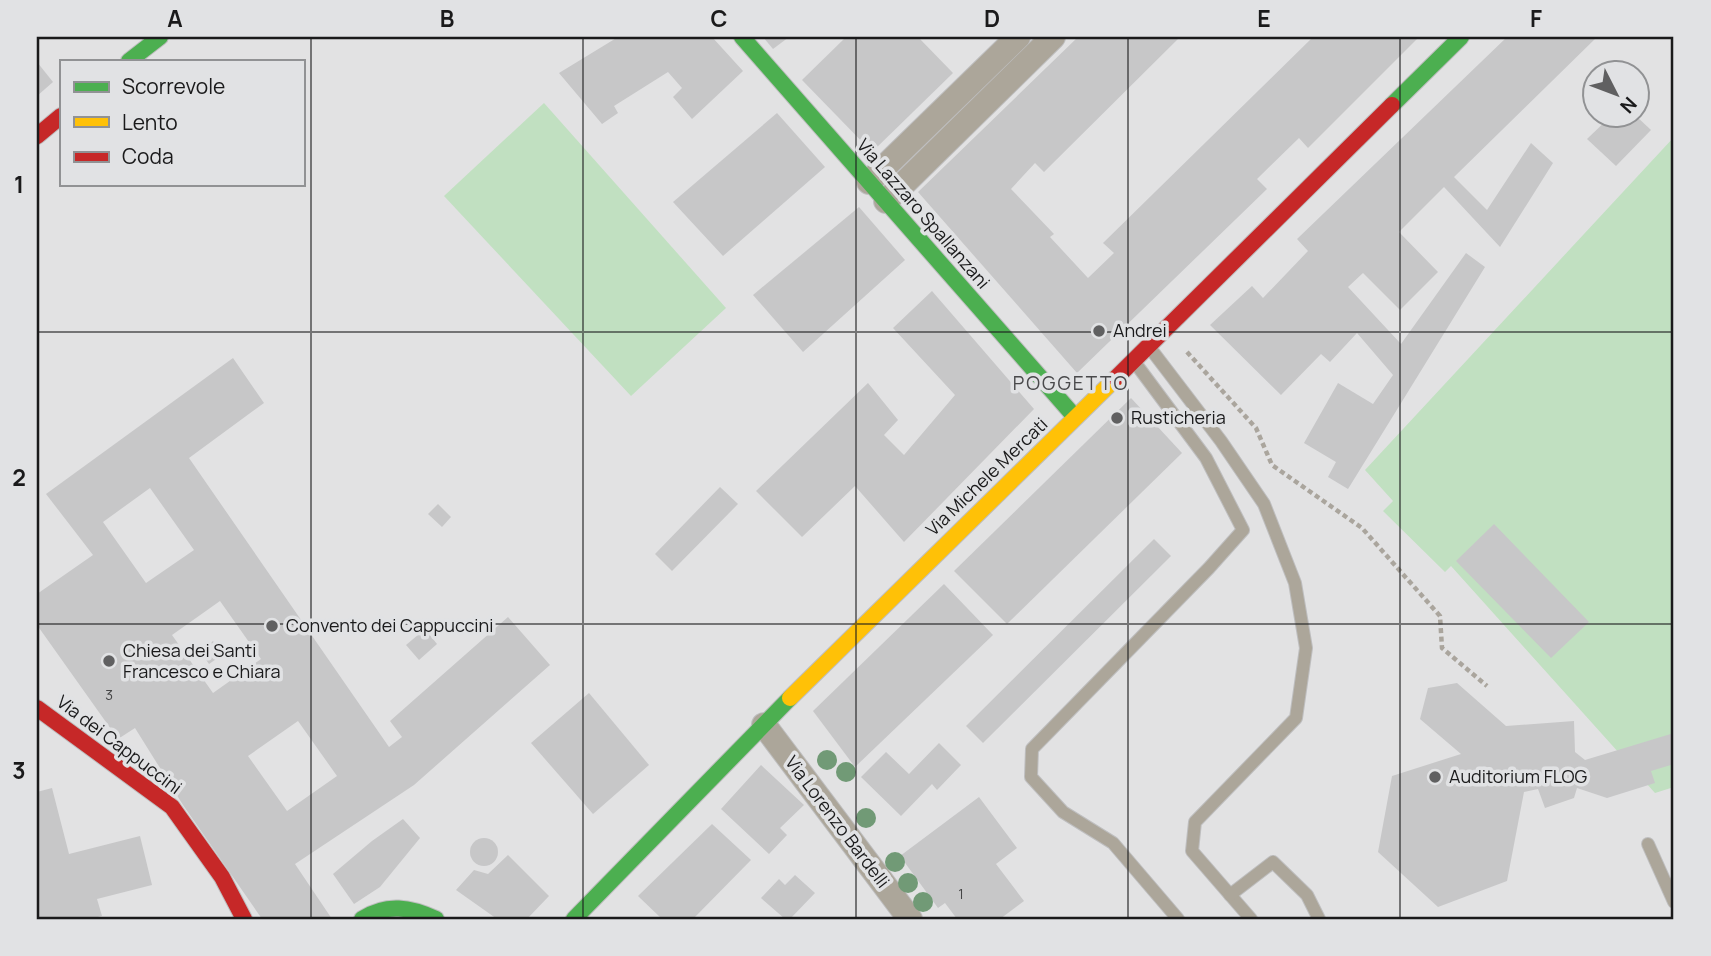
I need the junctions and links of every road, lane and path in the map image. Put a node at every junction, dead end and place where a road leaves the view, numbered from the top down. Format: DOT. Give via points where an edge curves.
graph roads {
  1 [pos="160,37"];
  2 [pos="742,37"];
  3 [pos="1018,37"];
  4 [pos="1053,37"];
  5 [pos="1461,37"];
  6 [pos="131,60"];
  7 [pos="60,117"];
  8 [pos="37,136"];
  9 [pos="869,182"];
  10 [pos="886,201"];
  11 [pos="1182,346"];
  12 [pos="1148,347"];
  13 [pos="1134,360"];
  14 [pos="1075,417"];
  15 [pos="1487,685"];
  16 [pos="37,708"];
  17 [pos="764,725"];
  18 [pos="1648,844"];
  19 [pos="1230,895"];
  20 [pos="1674,902"];
  21 [pos="244,919"];
  22 [pos="362,919"];
  23 [pos="436,919"];
  24 [pos="574,919"];
  25 [pos="910,919"];
  26 [pos="1178,919"];
  27 [pos="1251,919"];
  28 [pos="1319,919"];
  1 -- 6 [label="street"];
  2 -- 9 [label="street, Via Lazzaro Spallanzani"];
  3 -- 9 [label="street"];
  4 -- 10 [label="street"];
  5 -- 12 [label="street, Via Michele Mercati"];
  7 -- 8 [label="street"];
  9 -- 10 [label="street, Via Lazzaro Spallanzani"];
  10 -- 14 [label="street, Via Lazzaro Spallanzani"];
  11 -- 15 [label="path" via="1256,428 1272,465 1362,528 1440,616 1442,648"];
  12 -- 13 [label="street, Via Michele Mercati"];
  12 -- 19 [label="lane" via="1264,504 1295,583 1306,648 1296,718 1195,822 1192,851"];
  13 -- 14 [label="street, Via Michele Mercati"];
  13 -- 26 [label="lane" via="1206,458 1243,530 1032,749 1031,777 1063,812 1113,843"];
  14 -- 17 [label="street, Via Michele Mercati"];
  16 -- 21 [label="street, Via dei Cappuccini" via="172,807 222,877"];
  17 -- 24 [label="street, Via Michele Mercati"];
  17 -- 25 [label="street, Via Lorenzo Bardelli"];
  18 -- 20 [label="lane"];
  19 -- 27 [label="lane"];
  19 -- 28 [label="lane" via="1273,862 1307,895"];
  22 -- 23 [label="street" via="388,907 403,906"];
}
